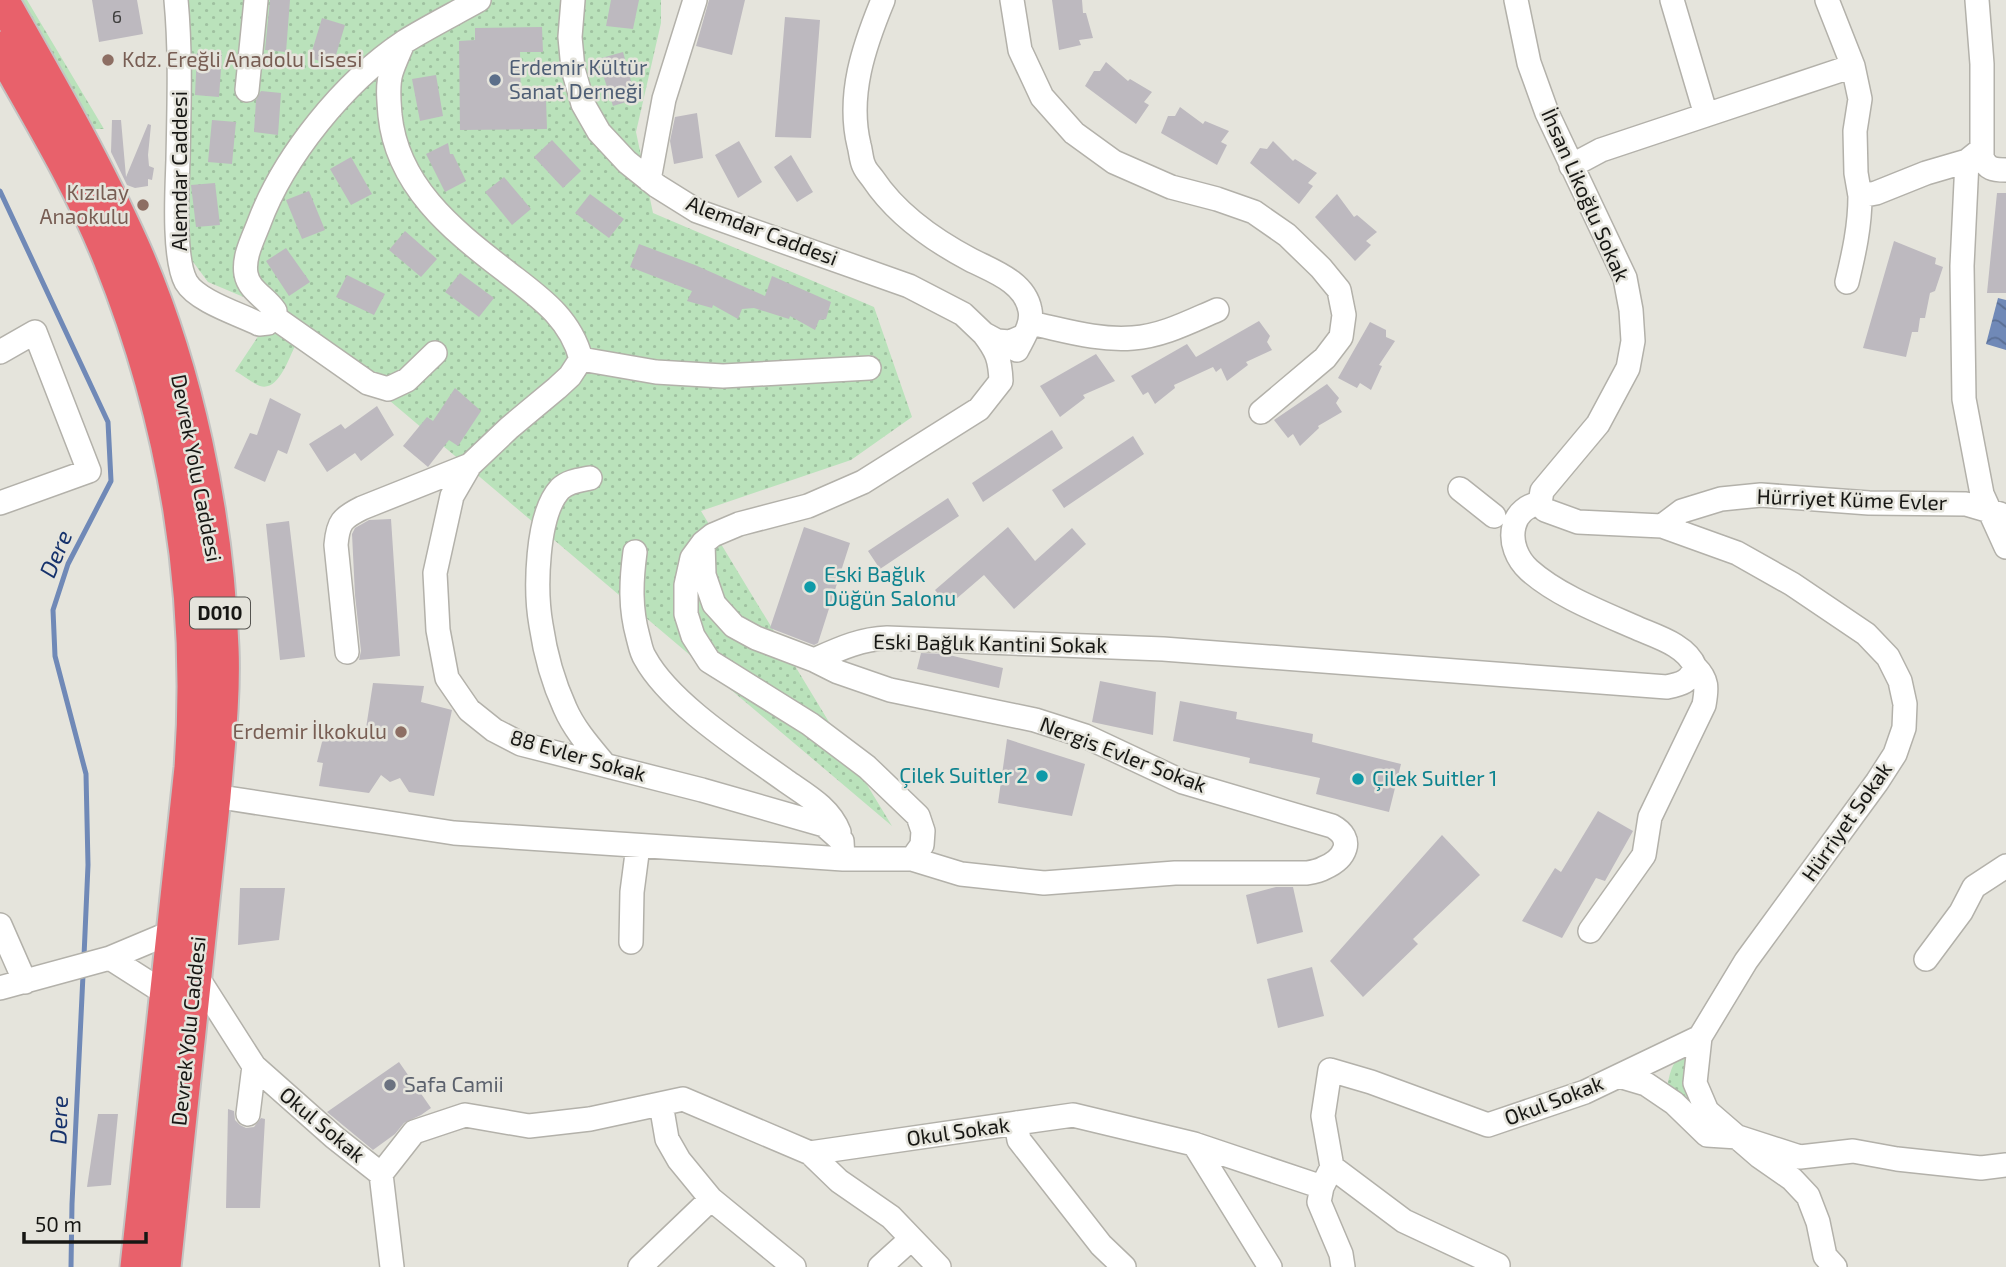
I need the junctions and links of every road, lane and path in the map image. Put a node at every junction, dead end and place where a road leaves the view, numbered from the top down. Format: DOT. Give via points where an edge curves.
graph roads {
  1 [pos="2,0"];
  2 [pos="176,0"];
  3 [pos="256,0"];
  4 [pos="479,0"];
  5 [pos="573,0"];
  6 [pos="695,0"];
  7 [pos="883,0"];
  8 [pos="1012,0"];
  9 [pos="1517,0"];
  10 [pos="1672,0"];
  11 [pos="1827,0"];
  12 [pos="1977,0"];
  13 [pos="403,43"];
  14 [pos="0,48"];
  15 [pos="1853,66"];
  16 [pos="247,90"];
  17 [pos="1706,115"];
  18 [pos="1975,155"];
  19 [pos="1572,166"];
  20 [pos="2006,170"];
  21 [pos="649,180"];
  22 [pos="1860,196"];
  23 [pos="1847,282"];
  24 [pos="1217,310"];
  25 [pos="274,317"];
  26 [pos="1027,329"];
  27 [pos="984,334"];
  28 [pos="0,352"];
  29 [pos="435,353"];
  30 [pos="581,359"];
  31 [pos="869,368"];
  32 [pos="1001,381"];
  33 [pos="1261,412"];
  34 [pos="470,465"];
  35 [pos="590,478"];
  36 [pos="1460,489"];
  37 [pos="1541,497"];
  38 [pos="0,503"];
  39 [pos="1998,514"];
  40 [pos="1494,516"];
  41 [pos="1662,526"];
  42 [pos="704,543"];
  43 [pos="2006,547"];
  44 [pos="635,552"];
  45 [pos="347,652"];
  46 [pos="814,660"];
  47 [pos="1695,667"];
  48 [pos="605,765"];
  49 [pos="214,796"];
  50 [pos="638,846"];
  51 [pos="843,850"];
  52 [pos="912,859"];
  53 [pos="2006,866"];
  54 [pos="0,925"];
  55 [pos="1590,931"];
  56 [pos="172,932"];
  57 [pos="631,942"];
  58 [pos="110,958"];
  59 [pos="1926,959"];
  60 [pos="194,972"];
  61 [pos="25,982"];
  62 [pos="0,988"];
  63 [pos="172,1013"];
  64 [pos="1700,1037"];
  65 [pos="254,1066"];
  66 [pos="1619,1076"];
  67 [pos="661,1104"];
  68 [pos="248,1114"];
  69 [pos="1016,1123"];
  70 [pos="1738,1138"];
  71 [pos="1194,1144"];
  72 [pos="810,1153"];
  73 [pos="2006,1165"];
  74 [pos="381,1174"];
  75 [pos="1327,1177"];
  76 [pos="711,1199"];
  77 [pos="911,1239"];
  78 [pos="1498,1265"];
  79 [pos="137,1267"];
  80 [pos="164,1267"];
  81 [pos="392,1267"];
  82 [pos="640,1267"];
  83 [pos="794,1267"];
  84 [pos="880,1267"];
  85 [pos="939,1267"];
  86 [pos="1124,1267"];
  87 [pos="1270,1267"];
  88 [pos="1343,1267"];
  89 [pos="1835,1267"];
  1 -- 49 [label="highway, Devrek Yolu Caddesi / D010" via="104,184 176,363 209,515 219,596 222,650"];
  2 -- 25 [label="street, Alemdar Caddesi" via="180,44 177,228 186,283 195,293 259,324"];
  3 -- 16 [label="street"];
  4 -- 13 [label="street"];
  5 -- 21 [label="street, Alemdar Caddesi" via="573,69 583,104 599,132"];
  6 -- 21 [label="street" via="664,99"];
  7 -- 26 [label="street" via="856,83 855,130 864,166 886,199 916,226 1009,279 1025,297 1030,311"];
  8 -- 33 [label="street" via="1020,50 1042,97 1074,133 1114,162 1171,187 1254,212 1295,243 1339,290 1344,315 1341,337 1325,358"];
  9 -- 19 [label="street, İhsan Likoğlu Sokak" via="1529,63"];
  10 -- 17 [label="street"];
  11 -- 15 [label="street"];
  12 -- 18 [label="street" via="1982,64"];
  13 -- 25 [label="street" via="331,107 291,159 267,202 245,272 248,283 275,311"];
  13 -- 30 [label="street" via="391,74 391,127 422,197 463,239 561,318 577,342"];
  14 -- 56 [label="highway, Devrek Yolu Caddesi / D010" via="110,258 152,380 183,525 194,650 194,718"];
  15 -- 17 [label="street"];
  15 -- 22 [label="street" via="1860,99 1856,131"];
  17 -- 19 [label="street" via="1601,150"];
  18 -- 20 [label="street" via="1992,170"];
  18 -- 22 [label="street"];
  18 -- 39 [label="street" via="1962,266 1964,399 1982,494"];
  19 -- 37 [label="street, İhsan Likoğlu Sokak" via="1625,278 1633,341 1628,369 1598,425"];
  21 -- 27 [label="street, Alemdar Caddesi" via="698,211 909,286 963,314"];
  22 -- 23 [label="street"];
  24 -- 26 [label="street" via="1171,330 1134,338"];
  25 -- 29 [label="street" via="368,383 388,389 407,380"];
  26 -- 27 [label="street" via="1010,342"];
  26 -- 32 [label="street"];
  27 -- 32 [label="street" via="996,349"];
  28 -- 38 [label="street" via="36,332 89,471"];
  30 -- 31 [label="street" via="656,372 723,376"];
  30 -- 34 [label="street, 88 Evler Sokak" via="570,376"];
  32 -- 42 [label="street" via="979,409 863,482 808,506 739,524"];
  34 -- 45 [label="street" via="345,517 336,545"];
  34 -- 48 [label="street, 88 Evler Sokak" via="452,496 435,573 447,678 469,710 494,730 521,744"];
  35 -- 48 [label="street" via="571,481 549,504 538,577 540,623 565,708"];
  36 -- 40 [label="street"];
  37 -- 41 [label="street, Hürriyet Sokak" via="1545,510 1578,522"];
  37 -- 47 [label="street, İhsan Likoğlu Sokak" via="1517,517 1513,528 1516,553 1527,569 1597,610 1665,640 1692,659"];
  39 -- 41 [label="street, Hürriyet Küme Evler" via="1966,504 1761,495 1721,499 1682,510"];
  39 -- 43 [label="street"];
  41 -- 64 [label="street, Hürriyet Sokak" via="1737,553 1866,634 1888,657 1905,704 1904,728 1895,754 1746,961"];
  42 -- 46 [label="street" via="704,575 715,604 734,626"];
  42 -- 52 [label="street" via="692,558 686,584 692,636 709,661 810,724 867,767 918,816 922,845"];
  44 -- 51 [label="street" via="631,587 634,623 644,657 696,714 834,818"];
  46 -- 47 [label="street, Eski Bağlık Kantini Sokak" via="870,639 1190,651 1667,687 1684,683"];
  46 -- 52 [label="street, Nergis Evler Sokak" via="890,690 1035,720 1085,736 1183,782 1332,826 1346,838 1337,860 1307,873 1175,873 1044,883 961,873"];
  47 -- 55 [label="street" via="1707,689 1704,705 1650,817 1644,855"];
  48 -- 51 [label="street, 88 Evler Sokak" via="824,825"];
  49 -- 50 [label="street" via="454,834"];
  49 -- 60 [label="highway, Devrek Yolu Caddesi / D010"];
  50 -- 51 [label="street"];
  50 -- 57 [label="street"];
  51 -- 52 [label="street"];
  53 -- 59 [label="street" via="1974,887"];
  54 -- 61 [label="street"];
  56 -- 58 [label="street"];
  56 -- 63 [label="highway, Devrek Yolu Caddesi / D010"];
  58 -- 61 [label="street"];
  58 -- 63 [label="street" via="157,988"];
  60 -- 63 [label="highway, Devrek Yolu Caddesi / D010"];
  60 -- 65 [label="street, Okul Sokak"];
  61 -- 62 [label="street"];
  63 -- 79 [label="highway, Devrek Yolu Caddesi / D010"];
  63 -- 80 [label="highway, Devrek Yolu Caddesi / D010"];
  64 -- 66 [label="street, Okul Sokak"];
  64 -- 70 [label="street, Hürriyet Sokak" via="1695,1083 1707,1111"];
  65 -- 68 [label="street"];
  65 -- 74 [label="street, Okul Sokak"];
  66 -- 70 [label="street" via="1646,1084 1707,1135"];
  66 -- 75 [label="street, Okul Sokak" via="1488,1125 1330,1070 1323,1116"];
  67 -- 72 [label="street, Okul Sokak" via="683,1099"];
  67 -- 74 [label="street, Okul Sokak" via="529,1126 465,1115 414,1132"];
  67 -- 76 [label="street" via="667,1139"];
  69 -- 71 [label="street, Okul Sokak" via="1073,1115"];
  69 -- 72 [label="street, Okul Sokak"];
  69 -- 86 [label="street" via="1019,1140 1101,1245"];
  70 -- 73 [label="street" via="1800,1157 1853,1151 1981,1168"];
  70 -- 89 [label="street, Hürriyet Sokak" via="1808,1196 1825,1256"];
  71 -- 75 [label="street, Okul Sokak"];
  71 -- 87 [label="street"];
  72 -- 77 [label="street" via="839,1181 891,1217"];
  74 -- 81 [label="street"];
  75 -- 78 [label="street" via="1404,1221"];
  75 -- 88 [label="street" via="1320,1202"];
  76 -- 82 [label="street"];
  76 -- 83 [label="street"];
  77 -- 84 [label="street"];
  77 -- 85 [label="street"];
}
